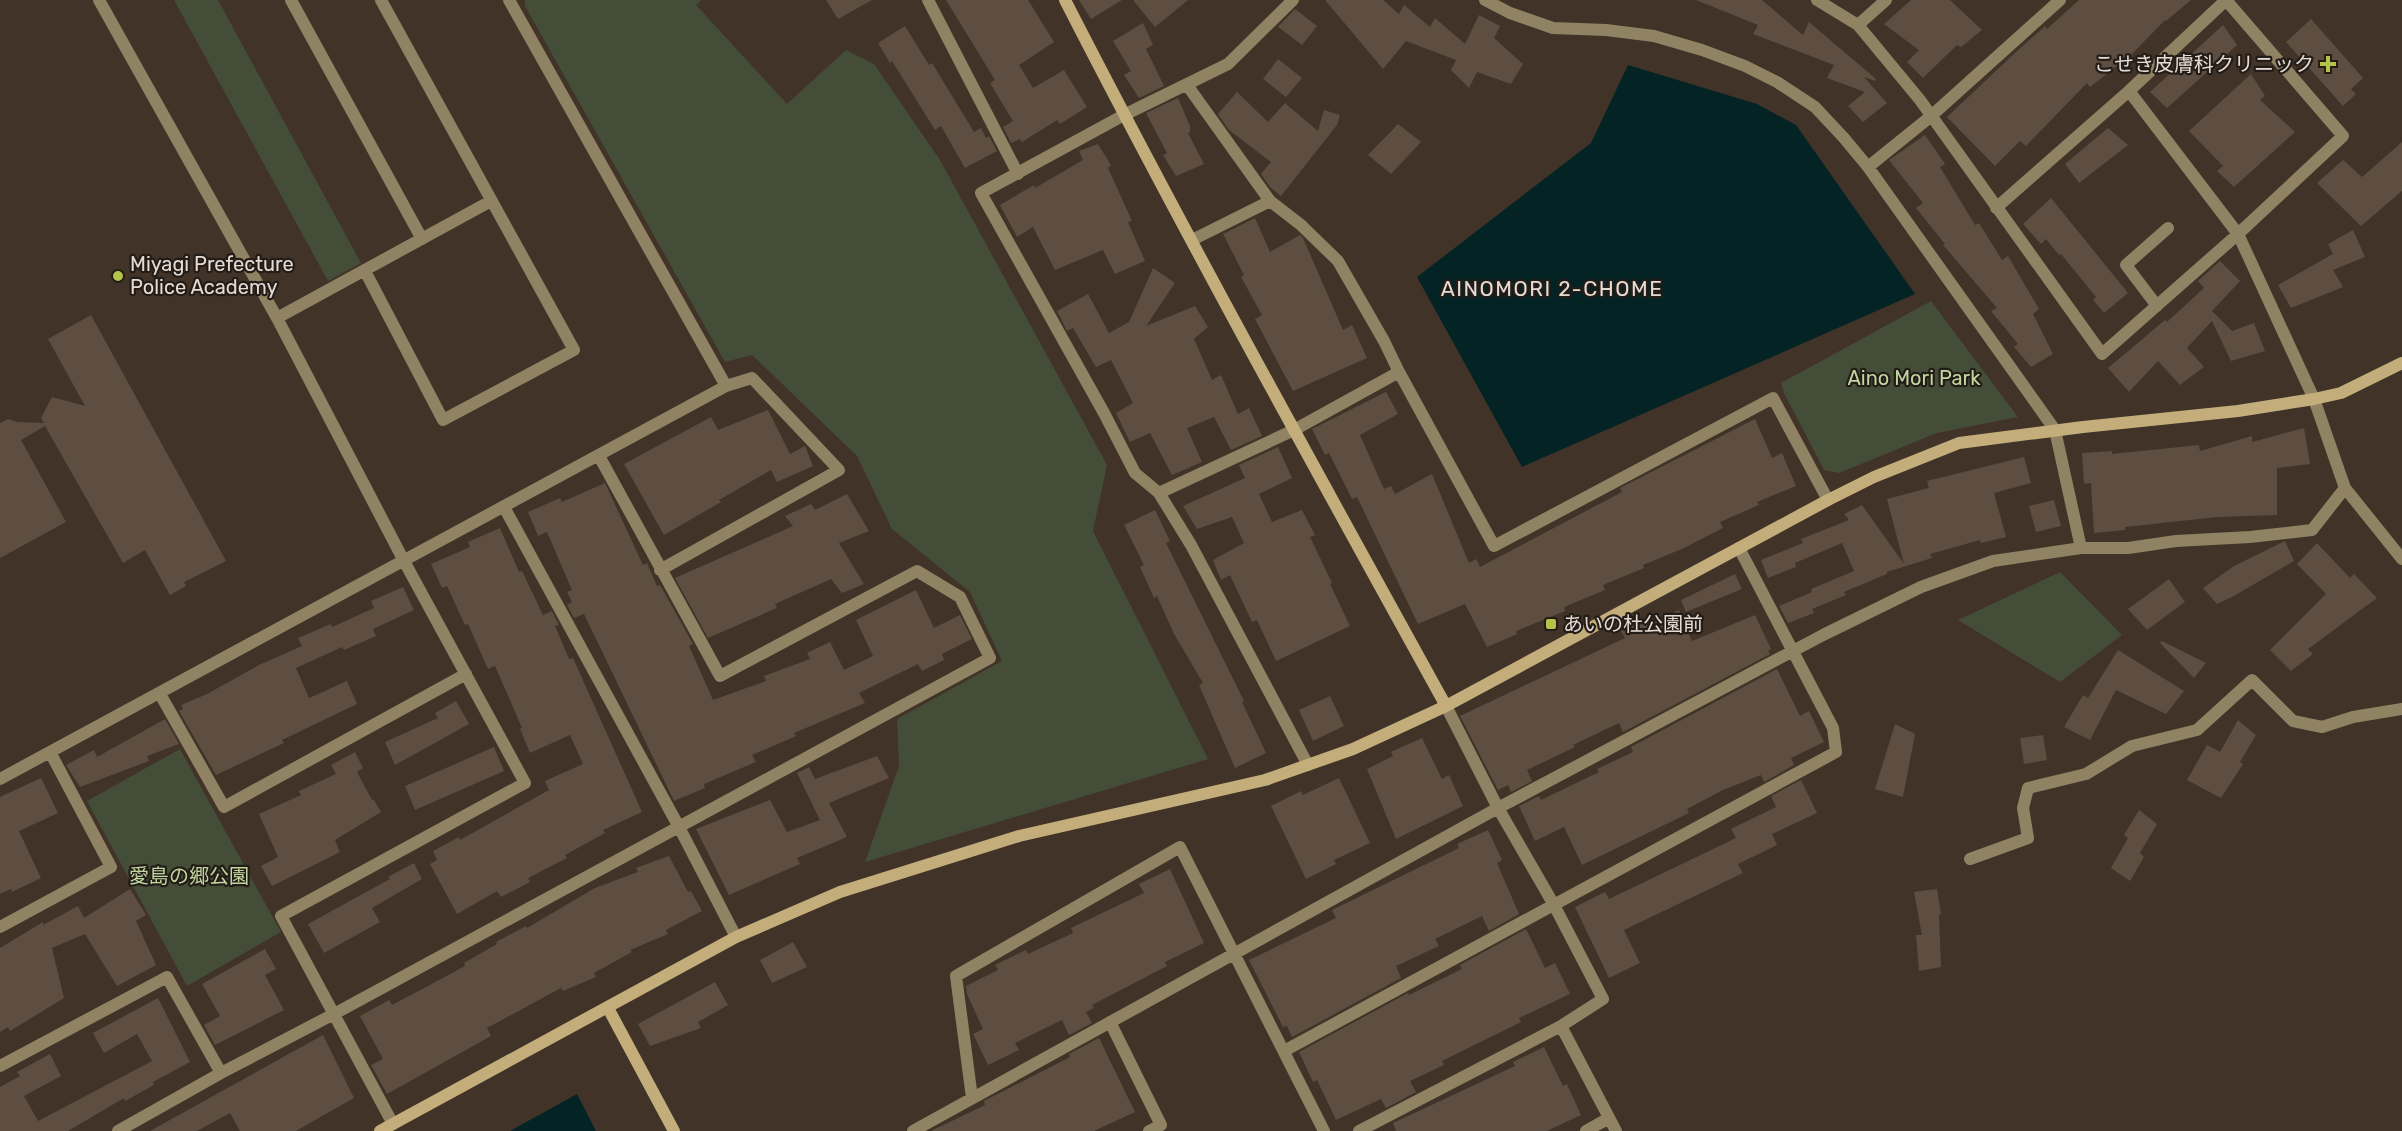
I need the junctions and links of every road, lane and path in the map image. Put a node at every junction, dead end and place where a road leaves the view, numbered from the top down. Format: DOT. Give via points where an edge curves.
graph roads {
  1 [pos="99,0"];
  2 [pos="291,0"];
  3 [pos="381,0"];
  4 [pos="509,0"];
  5 [pos="928,0"];
  6 [pos="1065,0"];
  7 [pos="1293,0"];
  8 [pos="1485,0"];
  9 [pos="1817,0"];
  10 [pos="1886,0"];
  11 [pos="2060,0"];
  12 [pos="2226,0"];
  13 [pos="1858,25"];
  14 [pos="1187,85"];
  15 [pos="2129,91"];
  16 [pos="1124,116"];
  17 [pos="1930,117"];
  18 [pos="1868,168"];
  19 [pos="1018,174"];
  20 [pos="491,201"];
  21 [pos="1270,201"];
  22 [pos="1996,208"];
  23 [pos="2168,228"];
  24 [pos="2238,234"];
  25 [pos="422,239"];
  26 [pos="1192,240"];
  27 [pos="365,271"];
  28 [pos="2157,306"];
  29 [pos="278,318"];
  30 [pos="2402,363"];
  31 [pos="1399,372"];
  32 [pos="726,386"];
  33 [pos="2314,399"];
  34 [pos="1294,430"];
  35 [pos="2055,430"];
  36 [pos="599,456"];
  37 [pos="2345,488"];
  38 [pos="1159,493"];
  39 [pos="1828,500"];
  40 [pos="504,507"];
  41 [pos="1739,548"];
  42 [pos="2081,548"];
  43 [pos="2402,559"];
  44 [pos="404,561"];
  45 [pos="660,570"];
  46 [pos="1793,652"];
  47 [pos="466,674"];
  48 [pos="160,694"];
  49 [pos="1446,706"];
  50 [pos="2402,709"];
  51 [pos="50,752"];
  52 [pos="1308,765"];
  53 [pos="0,779"];
  54 [pos="1498,808"];
  55 [pos="679,827"];
  56 [pos="1970,859"];
  57 [pos="1554,905"];
  58 [pos="0,927"];
  59 [pos="736,937"];
  60 [pos="1234,954"];
  61 [pos="608,1008"];
  62 [pos="334,1014"];
  63 [pos="1110,1022"];
  64 [pos="1561,1026"];
  65 [pos="1284,1051"];
  66 [pos="0,1066"];
  67 [pos="221,1073"];
  68 [pos="972,1098"];
  69 [pos="1609,1118"];
  70 [pos="393,1124"];
  71 [pos="118,1131"];
  72 [pos="380,1131"];
  73 [pos="674,1131"];
  74 [pos="913,1131"];
  75 [pos="1149,1131"];
  76 [pos="1323,1131"];
  77 [pos="1359,1131"];
  78 [pos="1586,1131"];
  79 [pos="1616,1131"];
  1 -- 29 [label="street"];
  2 -- 25 [label="street"];
  3 -- 20 [label="street"];
  4 -- 32 [label="street"];
  5 -- 19 [label="street"];
  6 -- 16 [label="street"];
  7 -- 14 [label="street" via="1228,64"];
  8 -- 18 [label="street" via="1553,28 1654,36 1745,66 1815,106"];
  9 -- 13 [label="street"];
  10 -- 13 [label="street"];
  11 -- 17 [label="street"];
  12 -- 15 [label="street"];
  12 -- 24 [label="street" via="2343,136"];
  13 -- 17 [label="street"];
  14 -- 16 [label="street"];
  14 -- 21 [label="street"];
  15 -- 22 [label="street"];
  15 -- 24 [label="street"];
  16 -- 19 [label="street"];
  16 -- 26 [label="street"];
  17 -- 18 [label="street"];
  17 -- 22 [label="street"];
  18 -- 35 [label="street"];
  19 -- 38 [label="street" via="981,194 1135,473"];
  20 -- 25 [label="street"];
  20 -- 27 [label="street" via="574,350 443,420"];
  21 -- 26 [label="street"];
  21 -- 31 [label="street" via="1338,261"];
  22 -- 28 [label="street" via="2102,354"];
  23 -- 28 [label="street" via="2126,265"];
  24 -- 28 [label="street"];
  24 -- 33 [label="street"];
  25 -- 27 [label="street"];
  26 -- 34 [label="street"];
  27 -- 29 [label="street"];
  29 -- 44 [label="street"];
  30 -- 33 [label="street" via="2341,393"];
  31 -- 34 [label="street"];
  31 -- 39 [label="street" via="1494,546 1773,398"];
  32 -- 36 [label="street"];
  32 -- 45 [label="street" via="752,378 839,470"];
  33 -- 35 [label="street" via="2205,416"];
  33 -- 37 [label="street"];
  34 -- 38 [label="street"];
  34 -- 49 [label="street"];
  35 -- 39 [label="street" via="1959,443"];
  35 -- 42 [label="street"];
  36 -- 40 [label="street"];
  36 -- 45 [label="street"];
  37 -- 42 [label="street" via="2312,530 2128,548"];
  37 -- 43 [label="street"];
  38 -- 52 [label="street" via="1191,545"];
  39 -- 41 [label="street"];
  40 -- 44 [label="street"];
  40 -- 55 [label="street"];
  41 -- 46 [label="street"];
  41 -- 49 [label="street"];
  42 -- 46 [label="street" via="1993,561 1955,574 1893,600"];
  44 -- 47 [label="street"];
  44 -- 48 [label="street"];
  45 -- 55 [label="street" via="720,676 917,571 960,597 990,658"];
  46 -- 54 [label="street"];
  46 -- 57 [label="street" via="1833,728 1836,752"];
  47 -- 48 [label="street" via="224,807"];
  47 -- 62 [label="street" via="525,783 281,916"];
  48 -- 51 [label="street"];
  49 -- 52 [label="street"];
  49 -- 54 [label="street"];
  50 -- 56 [label="street" via="2322,727 2293,721 2252,680 2197,730 2132,747 2086,774 2028,788 2023,808 2028,838"];
  51 -- 53 [label="street"];
  51 -- 58 [label="street" via="111,867"];
  52 -- 59 [label="street" via="1265,780 1018,836 840,892"];
  54 -- 57 [label="street"];
  54 -- 60 [label="street"];
  55 -- 59 [label="street"];
  55 -- 62 [label="street"];
  57 -- 64 [label="street" via="1603,999"];
  57 -- 65 [label="street"];
  59 -- 61 [label="street"];
  60 -- 63 [label="street"];
  60 -- 65 [label="street"];
  60 -- 68 [label="street" via="1180,847 956,976"];
  61 -- 70 [label="street"];
  61 -- 73 [label="street"];
  62 -- 67 [label="street"];
  62 -- 70 [label="street"];
  63 -- 68 [label="street"];
  63 -- 75 [label="street" via="1161,1125"];
  64 -- 69 [label="street"];
  64 -- 77 [label="street"];
  65 -- 76 [label="street"];
  66 -- 67 [label="street" via="167,977"];
  67 -- 71 [label="street"];
  68 -- 74 [label="street"];
  69 -- 78 [label="street"];
  69 -- 79 [label="street"];
  70 -- 72 [label="street"];
}
